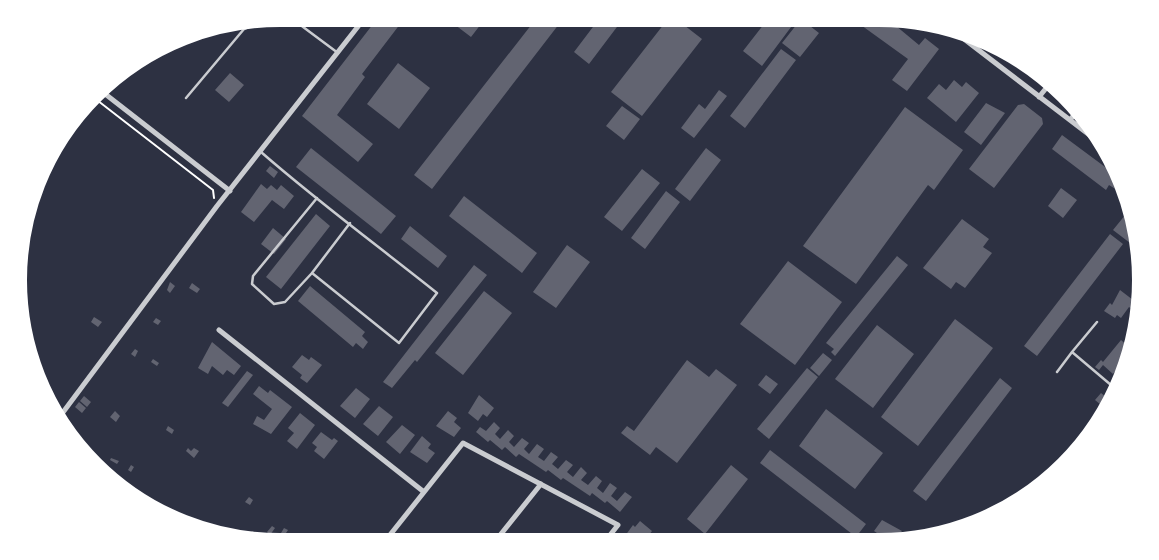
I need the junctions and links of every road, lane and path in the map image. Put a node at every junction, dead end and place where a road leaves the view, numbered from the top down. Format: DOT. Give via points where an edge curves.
graph roads {
  1 [pos="299,24"];
  2 [pos="360,24"];
  3 [pos="255,25"];
  4 [pos="961,37"];
  5 [pos="965,40"];
  6 [pos="338,53"];
  7 [pos="1048,87"];
  8 [pos="105,93"];
  9 [pos="1040,97"];
  10 [pos="186,98"];
  11 [pos="98,100"];
  12 [pos="1075,114"];
  13 [pos="1070,120"];
  14 [pos="1090,135"];
  15 [pos="261,152"];
  16 [pos="230,191"];
  17 [pos="317,198"];
  18 [pos="218,206"];
  19 [pos="350,223"];
  20 [pos="312,273"];
  21 [pos="1097,322"];
  22 [pos="220,330"];
  23 [pos="1072,352"];
  24 [pos="1057,372"];
  25 [pos="1115,380"];
  26 [pos="1111,385"];
  27 [pos="62,414"];
  28 [pos="541,484"];
  29 [pos="424,492"];
  30 [pos="389,536"];
  31 [pos="499,536"];
  32 [pos="609,536"];
  1 -- 6 [label="lane"];
  2 -- 6 [label="street"];
  3 -- 10 [label="lane" via="244,30"];
  4 -- 5 [label="street"];
  5 -- 9 [label="street"];
  6 -- 15 [label="street"];
  7 -- 9 [label="street"];
  8 -- 16 [label="street"];
  9 -- 13 [label="street"];
  11 -- 18 [label="path" via="213,190 212,202"];
  12 -- 13 [label="street"];
  13 -- 14 [label="street"];
  15 -- 16 [label="street"];
  15 -- 17 [label="lane"];
  16 -- 18 [label="street"];
  17 -- 19 [label="lane"];
  17 -- 20 [label="lane" via="252,276 252,284 274,304 285,302"];
  18 -- 27 [label="street"];
  19 -- 20 [label="lane"];
  19 -- 20 [label="lane" via="437,293 399,344"];
  21 -- 23 [label="lane"];
  22 -- 29 [label="street"];
  23 -- 24 [label="lane"];
  23 -- 26 [label="lane"];
  25 -- 26 [label="lane"];
  28 -- 29 [label="street" via="463,442"];
  28 -- 31 [label="street"];
  28 -- 32 [label="street" via="618,525"];
  29 -- 30 [label="street"];
}
